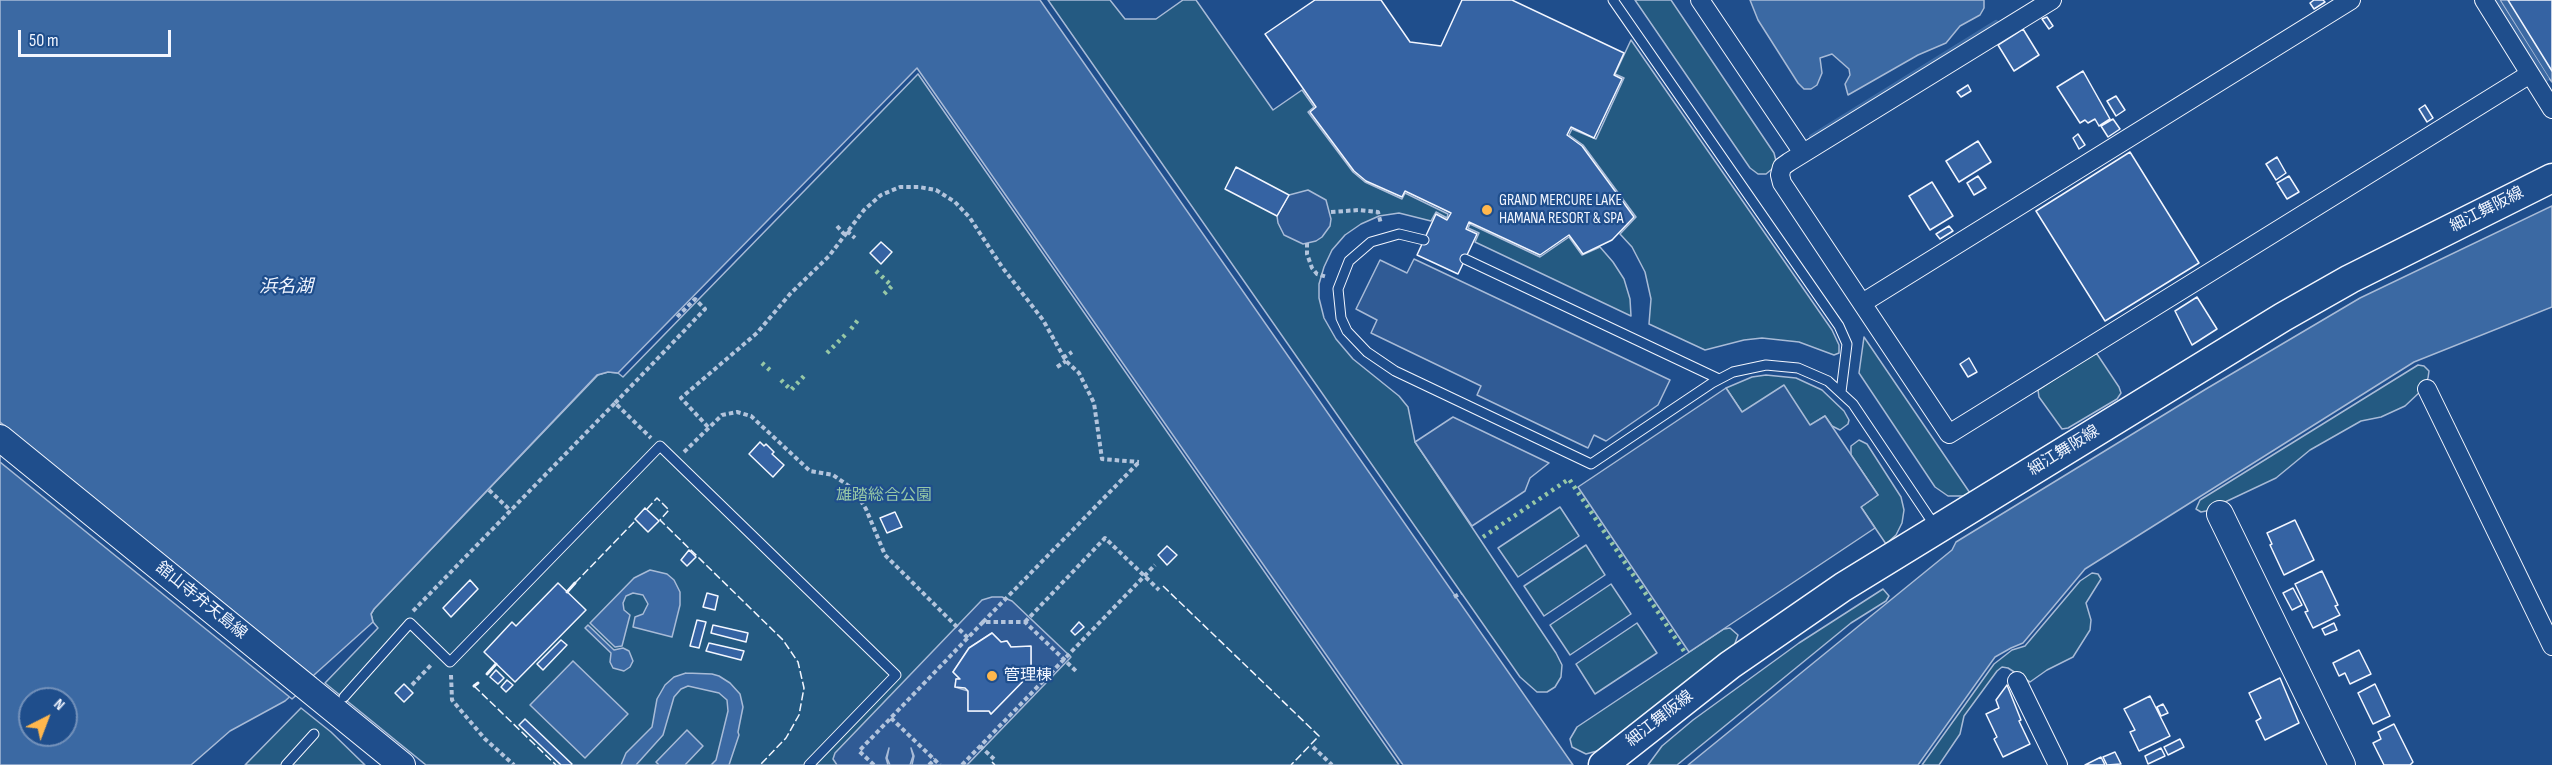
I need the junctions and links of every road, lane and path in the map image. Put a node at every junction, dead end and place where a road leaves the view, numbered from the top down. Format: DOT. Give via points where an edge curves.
graph roads {
  1 [pos="1613,0"];
  2 [pos="1700,0"];
  3 [pos="2052,0"];
  4 [pos="2351,0"];
  5 [pos="2484,0"];
  6 [pos="2530,74"];
  7 [pos="2551,105"];
  8 [pos="1803,153"];
  9 [pos="2552,178"];
  10 [pos="1331,212"];
  11 [pos="1381,224"];
  12 [pos="837,226"];
  13 [pos="846,232"];
  14 [pos="855,238"];
  15 [pos="1424,240"];
  16 [pos="1307,243"];
  17 [pos="1465,259"];
  18 [pos="1329,277"];
  19 [pos="1864,302"];
  20 [pos="676,318"];
  21 [pos="1072,352"];
  22 [pos="1064,360"];
  23 [pos="1057,367"];
  24 [pos="1719,379"];
  25 [pos="2427,389"];
  26 [pos="1842,392"];
  27 [pos="615,403"];
  28 [pos="708,427"];
  29 [pos="0,438"];
  30 [pos="660,446"];
  31 [pos="675,461"];
  32 [pos="489,490"];
  33 [pos="510,511"];
  34 [pos="2220,514"];
  35 [pos="1937,529"];
  36 [pos="1155,565"];
  37 [pos="1145,576"];
  38 [pos="1159,590"];
  39 [pos="1461,592"];
  40 [pos="1454,597"];
  41 [pos="983,622"];
  42 [pos="1024,622"];
  43 [pos="410,623"];
  44 [pos="968,638"];
  45 [pos="2552,646"];
  46 [pos="1064,660"];
  47 [pos="450,662"];
  48 [pos="430,666"];
  49 [pos="1078,673"];
  50 [pos="2017,681"];
  51 [pos="412,684"];
  52 [pos="334,699"];
  53 [pos="891,717"];
  54 [pos="314,734"];
  55 [pos="980,746"];
  56 [pos="1313,747"];
  57 [pos="817,757"];
  58 [pos="935,759"];
  59 [pos="994,759"];
  60 [pos="285,765"];
  61 [pos="402,765"];
  62 [pos="514,765"];
  63 [pos="809,765"];
  64 [pos="825,765"];
  65 [pos="874,765"];
  66 [pos="929,765"];
  67 [pos="940,765"];
  68 [pos="962,765"];
  69 [pos="1332,765"];
  70 [pos="1603,765"];
  71 [pos="2058,765"];
  72 [pos="2342,765"];
  1 -- 26 [label="lane" via="1839,326 1847,344"];
  2 -- 8 [label="street"];
  3 -- 8 [label="street"];
  4 -- 19 [label="street"];
  5 -- 6 [label="street"];
  6 -- 7 [label="street"];
  6 -- 19 [label="street" via="1949,434"];
  8 -- 19 [label="street" via="1782,167 1782,183"];
  9 -- 35 [label="main road, 細江舞阪線" via="2350,279 2283,317"];
  10 -- 11 [label="path" via="1378,212"];
  12 -- 13 [label="path"];
  13 -- 14 [label="path"];
  13 -- 22 [label="path" via="881,195 900,187 936,190 970,218 1043,320"];
  13 -- 28 [label="path" via="829,256 757,333 681,398"];
  15 -- 24 [label="lane" via="1399,234 1384,236 1349,261 1338,289 1341,318 1347,331 1367,352 1395,371 1591,464"];
  16 -- 18 [label="path" via="1312,268"];
  17 -- 24 [label="lane"];
  20 -- 27 [label="path" via="695,299 705,309"];
  21 -- 22 [label="path"];
  22 -- 23 [label="path"];
  22 -- 41 [label="path" via="1079,373 1094,403 1102,459 1139,462"];
  24 -- 26 [label="lane" via="1749,367 1782,365 1814,373"];
  25 -- 45 [label="street"];
  26 -- 35 [label="lane"];
  27 -- 30 [label="path"];
  27 -- 33 [label="path"];
  28 -- 31 [label="path"];
  28 -- 44 [label="path" via="729,412 744,413 758,420 810,471 844,481 860,498 885,555"];
  29 -- 52 [label="main road, 舘山寺弁天島線"];
  30 -- 31 [label="lane"];
  30 -- 47 [label="lane"];
  31 -- 57 [label="lane" via="896,675"];
  32 -- 33 [label="path"];
  33 -- 43 [label="path" via="406,619"];
  34 -- 72 [label="main road"];
  35 -- 70 [label="main road, 細江舞阪線" via="1843,587 1730,665"];
  36 -- 37 [label="path"];
  37 -- 38 [label="path"];
  37 -- 42 [label="path" via="1105,538"];
  37 -- 46 [label="path"];
  39 -- 40 [label="path"];
  41 -- 42 [label="path"];
  41 -- 44 [label="path"];
  42 -- 46 [label="path"];
  43 -- 47 [label="lane"];
  43 -- 52 [label="lane"];
  44 -- 53 [label="path"];
  46 -- 49 [label="path"];
  46 -- 55 [label="path"];
  47 -- 62 [label="path" via="452,700 485,739"];
  48 -- 51 [label="path"];
  50 -- 71 [label="street"];
  52 -- 61 [label="main road, 舘山寺弁天島線"];
  53 -- 58 [label="path"];
  53 -- 65 [label="path" via="859,750"];
  54 -- 60 [label="lane"];
  55 -- 59 [label="path"];
  55 -- 68 [label="path"];
  56 -- 69 [label="path"];
  57 -- 63 [label="lane"];
  57 -- 64 [label="lane"];
  58 -- 66 [label="path"];
  58 -- 67 [label="path"];
}
